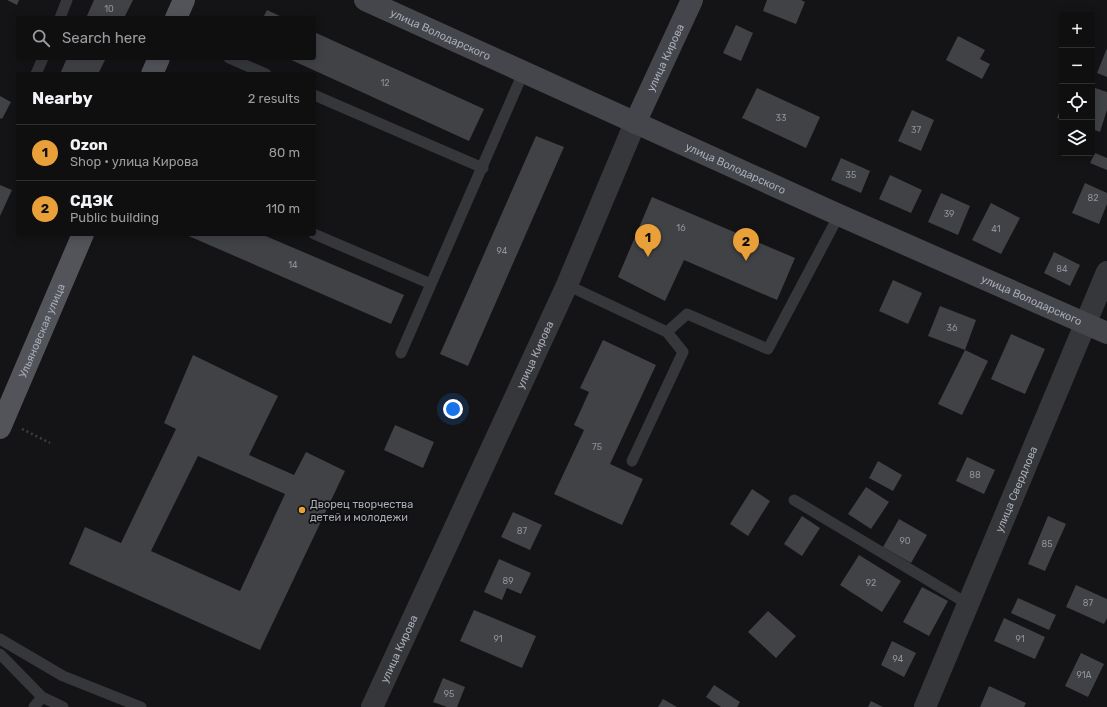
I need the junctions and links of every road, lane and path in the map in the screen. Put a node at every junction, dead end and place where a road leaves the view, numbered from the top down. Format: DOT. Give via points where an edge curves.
graph roads {
  1 [pos="67,0"];
  2 [pos="184,0"];
  3 [pos="365,0"];
  4 [pos="692,0"];
  5 [pos="61,16"];
  6 [pos="177,16"];
  7 [pos="41,60"];
  8 [pos="158,60"];
  9 [pos="234,60"];
  10 [pos="37,72"];
  11 [pos="153,72"];
  12 [pos="261,72"];
  13 [pos="523,72"];
  14 [pos="316,96"];
  15 [pos="635,123"];
  16 [pos="483,168"];
  17 [pos="839,215"];
  18 [pos="316,235"];
  19 [pos="83,236"];
  20 [pos="1107,272"];
  21 [pos="431,284"];
  22 [pos="567,285"];
  23 [pos="1085,323"];
  24 [pos="668,332"];
  25 [pos="1107,333"];
  26 [pos="401,353"];
  27 [pos="1,422"];
  28 [pos="50,443"];
  29 [pos="632,461"];
  30 [pos="794,500"];
  31 [pos="968,604"];
  32 [pos="0,639"];
  33 [pos="0,654"];
  34 [pos="42,697"];
  35 [pos="34,707"];
  36 [pos="63,707"];
  37 [pos="141,707"];
  38 [pos="372,707"];
  39 [pos="925,707"];
  1 -- 5 [label="lane"];
  2 -- 6 [label="main road"];
  3 -- 13 [label="main road, улица Володарского"];
  4 -- 15 [label="main road, улица Кирова"];
  7 -- 10 [label="lane"];
  8 -- 11 [label="main road"];
  9 -- 12 [label="lane"];
  13 -- 15 [label="main road, улица Володарского"];
  13 -- 16 [label="lane"];
  14 -- 16 [label="lane"];
  15 -- 17 [label="main road, улица Володарского"];
  15 -- 22 [label="street, улица Кирова"];
  16 -- 21 [label="lane"];
  17 -- 23 [label="main road, улица Володарского"];
  17 -- 24 [label="lane" via="768,348 687,314"];
  18 -- 21 [label="lane"];
  19 -- 27 [label="main road, Ульяновская улица"];
  20 -- 23 [label="street, улица Свердлова"];
  21 -- 26 [label="lane"];
  22 -- 24 [label="lane"];
  22 -- 38 [label="street, улица Кирова"];
  23 -- 25 [label="main road, улица Володарского"];
  23 -- 31 [label="street, улица Свердлова"];
  24 -- 29 [label="lane" via="683,352"];
  27 -- 28 [label="path"];
  30 -- 31 [label="lane"];
  31 -- 39 [label="street, улица Свердлова"];
  32 -- 37 [label="lane" via="63,676"];
  33 -- 34 [label="lane"];
  34 -- 35 [label="lane"];
  34 -- 36 [label="lane"];
}
